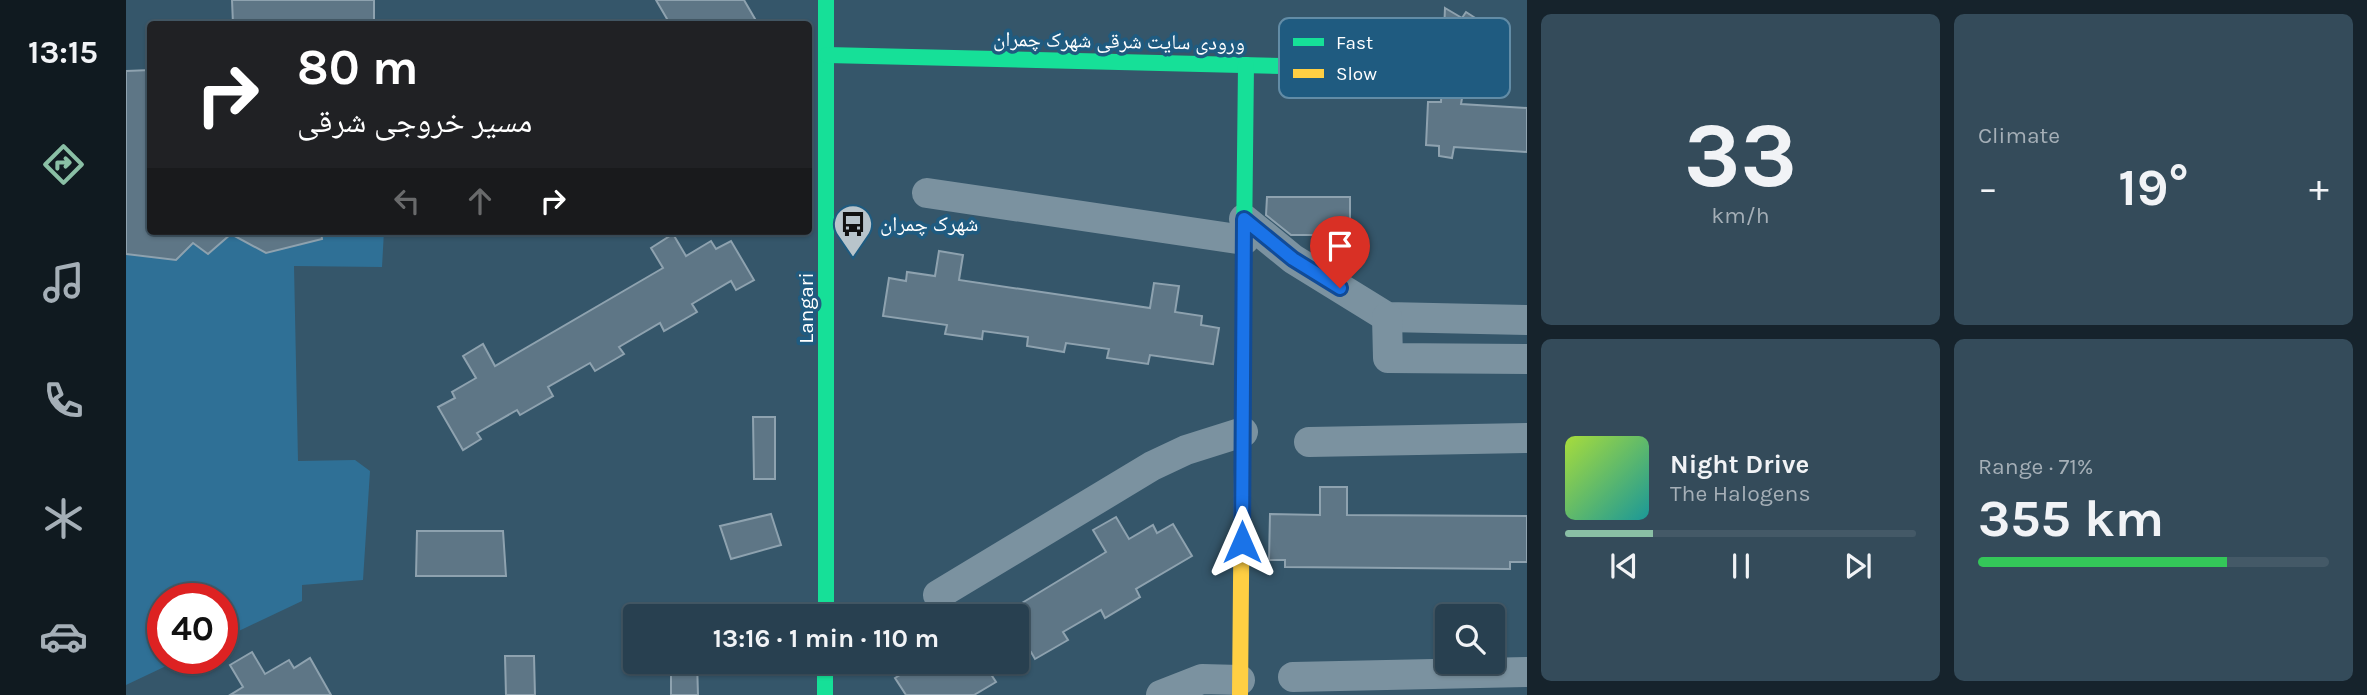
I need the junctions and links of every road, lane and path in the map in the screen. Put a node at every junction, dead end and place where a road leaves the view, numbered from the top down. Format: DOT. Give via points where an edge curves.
graph roads {
  1 [pos="826,0"];
  2 [pos="827,55"];
  3 [pos="1246,65"];
  4 [pos="1279,66"];
  5 [pos="927,193"];
  6 [pos="1244,230"];
  7 [pos="1387,317"];
  8 [pos="1527,320"];
  9 [pos="1527,359"];
  10 [pos="1243,432"];
  11 [pos="1527,438"];
  12 [pos="1309,442"];
  13 [pos="938,595"];
  14 [pos="825,604"];
  15 [pos="1527,673"];
  16 [pos="825,674"];
  17 [pos="1293,677"];
  18 [pos="1240,687"];
  19 [pos="825,695"];
  20 [pos="1161,695"];
  1 -- 2 [label="street, Langari"];
  2 -- 3 [label="street, ورودی سایت شرقی شهرک چمران"];
  2 -- 14 [label="street, Langari"];
  3 -- 4 [label="street, ورودی سایت شرقی شهرک چمران"];
  3 -- 6 [label="street"];
  5 -- 6 [label="street"];
  6 -- 7 [label="street"];
  6 -- 10 [label="street"];
  7 -- 8 [label="street"];
  7 -- 9 [label="street" via="1388,358"];
  10 -- 13 [label="street" via="1152,466"];
  10 -- 18 [label="street"];
  11 -- 12 [label="street"];
  15 -- 17 [label="street"];
  16 -- 19 [label="street"];
  18 -- 20 [label="street" via="1202,679"];
}
